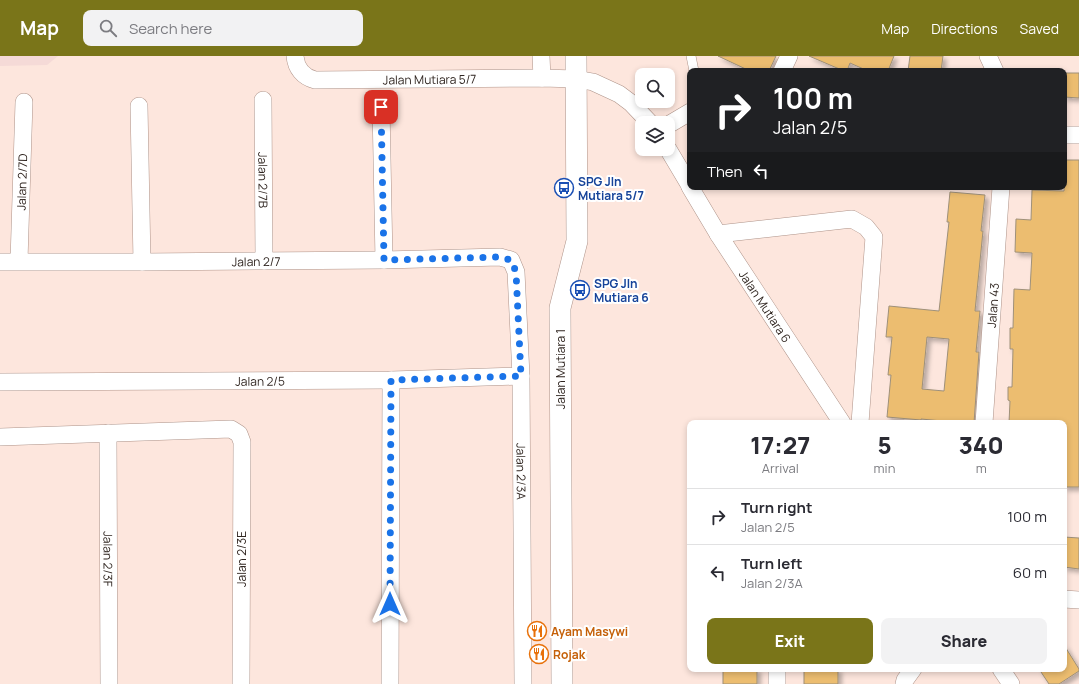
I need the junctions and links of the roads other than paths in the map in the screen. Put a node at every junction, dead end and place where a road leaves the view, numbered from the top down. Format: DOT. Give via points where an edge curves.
graph roads {
  1 [pos="295,56"];
  2 [pos="541,56"];
  3 [pos="576,56"];
  4 [pos="691,56"];
  5 [pos="789,56"];
  6 [pos="988,56"];
  7 [pos="693,68"];
  8 [pos="783,68"];
  9 [pos="994,68"];
  10 [pos="542,78"];
  11 [pos="576,79"];
  12 [pos="263,100"];
  13 [pos="24,102"];
  14 [pos="139,106"];
  15 [pos="381,107"];
  16 [pos="687,114"];
  17 [pos="643,116"];
  18 [pos="675,121"];
  19 [pos="1067,135"];
  20 [pos="1079,136"];
  21 [pos="672,156"];
  22 [pos="687,182"];
  23 [pos="692,190"];
  24 [pos="1001,190"];
  25 [pos="718,234"];
  26 [pos="384,260"];
  27 [pos="511,260"];
  28 [pos="19,261"];
  29 [pos="264,261"];
  30 [pos="0,262"];
  31 [pos="142,262"];
  32 [pos="521,376"];
  33 [pos="391,380"];
  34 [pos="0,382"];
  35 [pos="839,420"];
  36 [pos="860,420"];
  37 [pos="984,420"];
  38 [pos="108,433"];
  39 [pos="0,437"];
  40 [pos="1067,599"];
  41 [pos="1079,600"];
  42 [pos="777,672"];
  43 [pos="911,672"];
  44 [pos="1003,672"];
  45 [pos="109,684"];
  46 [pos="241,684"];
  47 [pos="390,684"];
  48 [pos="523,684"];
  49 [pos="562,684"];
  50 [pos="777,684"];
  51 [pos="904,684"];
  52 [pos="1011,684"];
  1 -- 10 [label="street, Jalan Mutiara 5/7" via="301,71 315,80"];
  2 -- 10 [label="street"];
  3 -- 11 [label="street, Jalan Mutiara 1"];
  4 -- 7 [label="lane"];
  5 -- 8 [label="street"];
  6 -- 9 [label="street"];
  10 -- 11 [label="street, Jalan Mutiara 5/7"];
  11 -- 17 [label="street" via="592,82 619,94"];
  11 -- 49 [label="street, Jalan Mutiara 1" via="577,241 560,308"];
  12 -- 29 [label="street, Jalan 2/7B"];
  13 -- 28 [label="street, Jalan 2/7D"];
  14 -- 31 [label="street"];
  15 -- 26 [label="street"];
  16 -- 18 [label="street"];
  19 -- 20 [label="street"];
  21 -- 22 [label="street, Jalan Mutiara 6"];
  23 -- 25 [label="street, Jalan Mutiara 6"];
  24 -- 37 [label="street, Jalan 43"];
  25 -- 35 [label="street, Jalan Mutiara 6"];
  25 -- 36 [label="street" via="852,219 866,227 874,237"];
  26 -- 27 [label="street, Jalan 2/7" via="500,257"];
  26 -- 29 [label="street, Jalan 2/7"];
  27 -- 32 [label="street, Jalan 2/3A" via="516,272"];
  28 -- 30 [label="street, Jalan 2/7"];
  28 -- 31 [label="street, Jalan 2/7"];
  29 -- 31 [label="street, Jalan 2/7"];
  32 -- 33 [label="street, Jalan 2/5"];
  32 -- 48 [label="street, Jalan 2/3A"];
  33 -- 34 [label="street, Jalan 2/5"];
  33 -- 47 [label="street"];
  38 -- 39 [label="street"];
  38 -- 45 [label="street, Jalan 2/3F"];
  38 -- 46 [label="street, Jalan 2/3E" via="231,429 239,434 242,442"];
  40 -- 41 [label="street"];
  42 -- 50 [label="street"];
  43 -- 51 [label="street"];
  44 -- 52 [label="street"];
}
